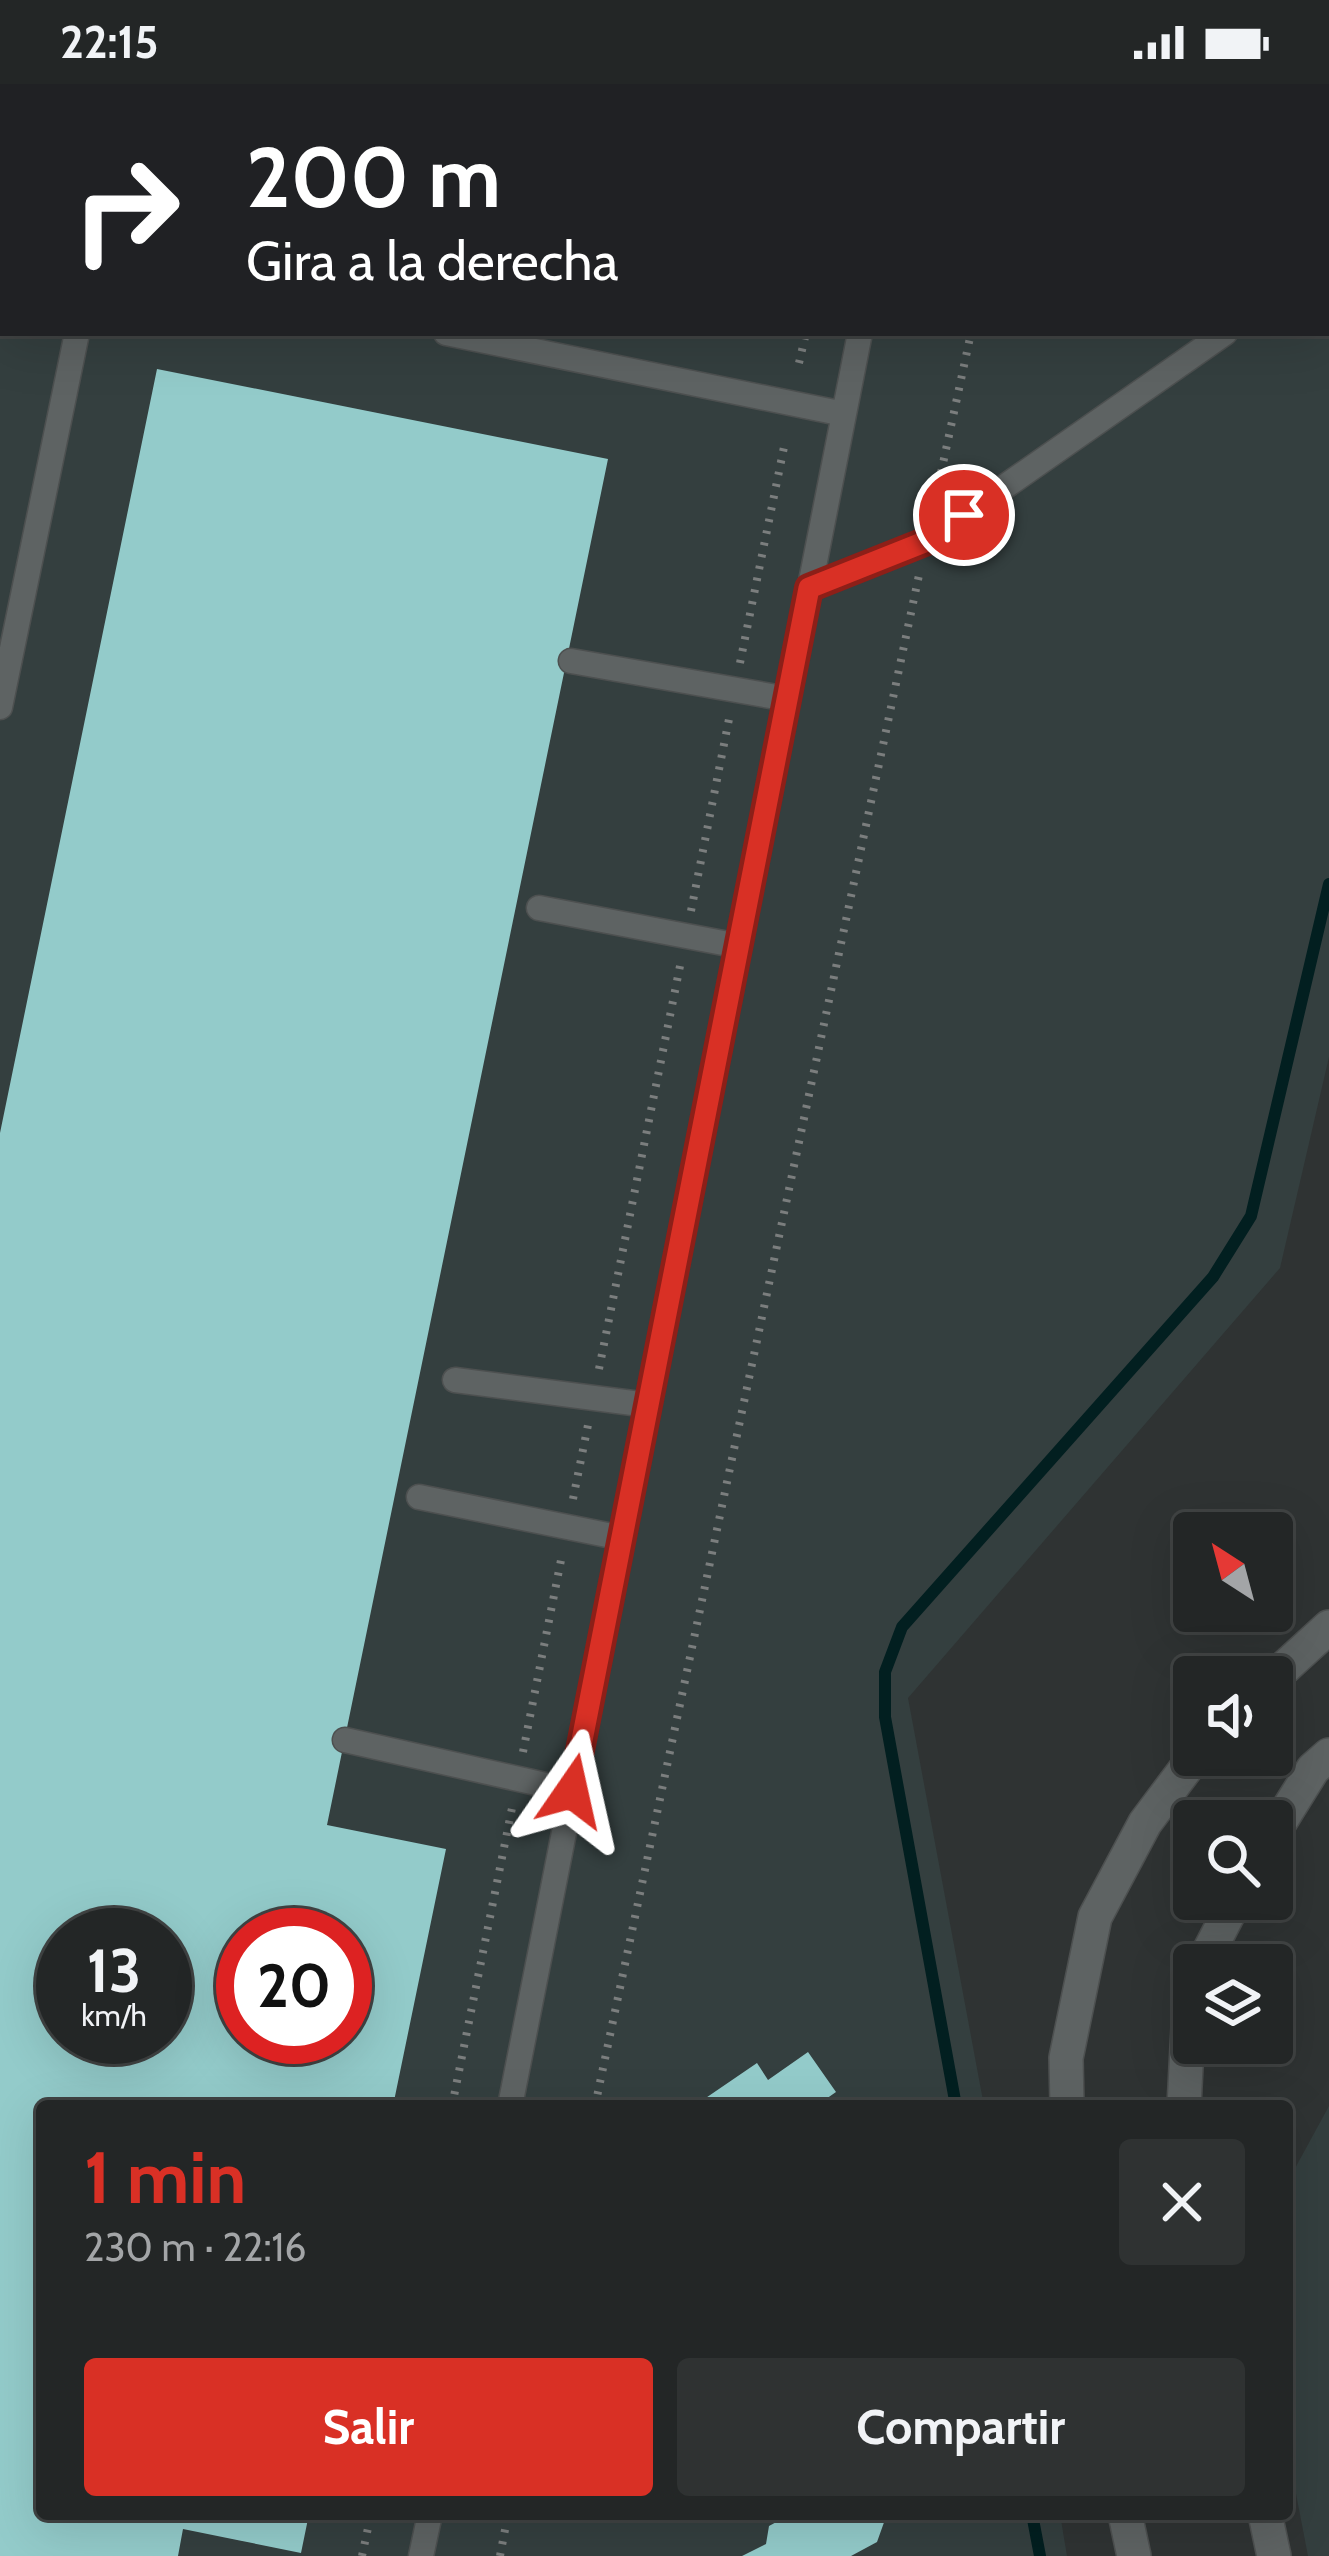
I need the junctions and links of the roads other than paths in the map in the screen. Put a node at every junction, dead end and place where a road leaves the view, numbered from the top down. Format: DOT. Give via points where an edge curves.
graph roads {
  1 [pos="76,336"];
  2 [pos="461,336"];
  3 [pos="859,336"];
  4 [pos="1221,336"];
  5 [pos="844,414"];
  6 [pos="809,588"];
  7 [pos="571,661"];
  8 [pos="788,699"];
  9 [pos="0,707"];
  10 [pos="538,908"];
  11 [pos="739,946"];
  12 [pos="455,1380"];
  13 [pos="648,1405"];
  14 [pos="419,1497"];
  15 [pos="622,1538"];
  16 [pos="1329,1627"];
  17 [pos="1293,1660"];
  18 [pos="345,1740"];
  19 [pos="1329,1755"];
  20 [pos="1180,1776"];
  21 [pos="572,1791"];
  22 [pos="1293,1801"];
  23 [pos="1186,2064"];
  24 [pos="511,2100"];
  25 [pos="1067,2100"];
  26 [pos="1184,2100"];
  27 [pos="429,2520"];
  28 [pos="1126,2520"];
  29 [pos="1266,2520"];
  30 [pos="421,2556"];
  31 [pos="1134,2556"];
  32 [pos="1274,2556"];
  1 -- 9 [label="lane"];
  2 -- 5 [label="lane"];
  3 -- 5 [label="lane"];
  4 -- 6 [label="lane" via="927,541"];
  5 -- 6 [label="lane"];
  6 -- 8 [label="lane"];
  7 -- 8 [label="lane"];
  8 -- 11 [label="lane"];
  10 -- 11 [label="lane"];
  11 -- 13 [label="lane"];
  12 -- 13 [label="lane"];
  13 -- 15 [label="lane"];
  14 -- 15 [label="lane"];
  15 -- 21 [label="lane"];
  16 -- 17 [label="street"];
  18 -- 21 [label="lane"];
  19 -- 22 [label="street"];
  20 -- 25 [label="street" via="1094,1917 1066,2058"];
  21 -- 24 [label="lane"];
  23 -- 26 [label="street"];
  27 -- 30 [label="lane"];
  28 -- 31 [label="street"];
  29 -- 32 [label="street"];
}
